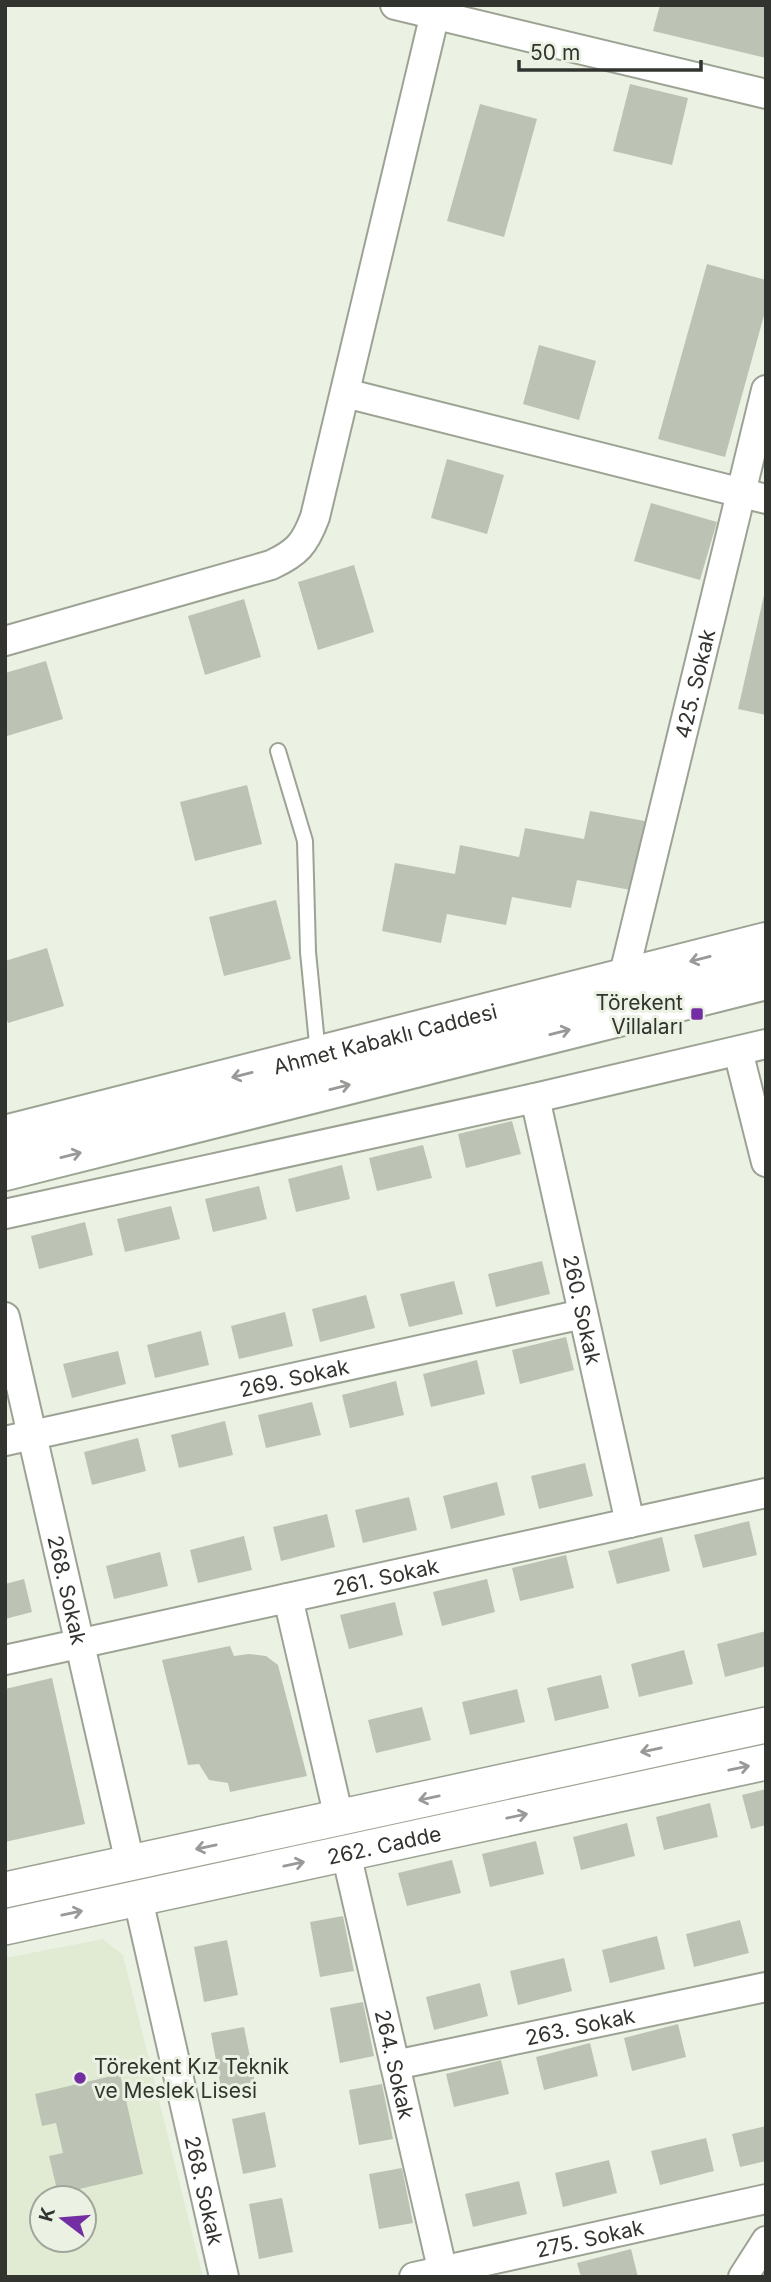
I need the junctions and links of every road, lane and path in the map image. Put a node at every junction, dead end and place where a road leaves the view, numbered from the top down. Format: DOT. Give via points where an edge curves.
graph roads {
  1 [pos="395,5"];
  2 [pos="436,10"];
  3 [pos="766,94"];
  4 [pos="766,390"];
  5 [pos="345,393"];
  6 [pos="753,496"];
  7 [pos="5,641"];
  8 [pos="278,751"];
  9 [pos="766,942"];
  10 [pos="623,978"];
  11 [pos="766,980"];
  12 [pos="766,1045"];
  13 [pos="738,1051"];
  14 [pos="318,1055"];
  15 [pos="536,1098"];
  16 [pos="5,1135"];
  17 [pos="766,1162"];
  18 [pos="5,1171"];
  19 [pos="5,1214"];
  20 [pos="583,1314"];
  21 [pos="5,1317"];
  22 [pos="19,1438"];
  23 [pos="766,1493"];
  24 [pos="630,1523"];
  25 [pos="288,1598"];
  26 [pos="80,1644"];
  27 [pos="5,1660"];
  28 [pos="766,1726"];
  29 [pos="766,1762"];
  30 [pos="339,1818"];
  31 [pos="346,1853"];
  32 [pos="130,1863"];
  33 [pos="5,1890"];
  34 [pos="138,1899"];
  35 [pos="5,1927"];
  36 [pos="766,1987"];
  37 [pos="395,2065"];
  38 [pos="766,2199"];
  39 [pos="766,2241"];
  40 [pos="443,2274"];
  41 [pos="224,2277"];
  42 [pos="414,2277"];
  43 [pos="743,2277"];
  1 -- 2 [label="street"];
  2 -- 3 [label="street"];
  2 -- 5 [label="street"];
  4 -- 6 [label="street, 425. Sokak"];
  5 -- 6 [label="street"];
  5 -- 7 [label="street" via="315,517 309,534 292,554 271,565"];
  6 -- 10 [label="street, 425. Sokak"];
  8 -- 14 [label="lane" via="305,841 308,952"];
  9 -- 10 [label="main road, Ahmet Kabaklı Caddesi, one-way"];
  10 -- 14 [label="main road, Ahmet Kabaklı Caddesi"];
  18 -- 11 [label="main road, Ahmet Kabaklı Caddesi, one-way"];
  12 -- 13 [label="street"];
  13 -- 15 [label="street"];
  13 -- 17 [label="street"];
  14 -- 16 [label="main road, Ahmet Kabaklı Caddesi, one-way"];
  15 -- 19 [label="street"];
  15 -- 20 [label="street, 260. Sokak"];
  20 -- 22 [label="street, 269. Sokak"];
  20 -- 24 [label="street, 260. Sokak"];
  21 -- 22 [label="street, 268. Sokak"];
  22 -- 26 [label="street, 268. Sokak"];
  23 -- 24 [label="street, 261. Sokak"];
  24 -- 25 [label="street, 261. Sokak"];
  25 -- 26 [label="street, 261. Sokak"];
  25 -- 30 [label="street"];
  26 -- 27 [label="street, 261. Sokak"];
  26 -- 32 [label="street, 268. Sokak"];
  28 -- 30 [label="street, 262. Cadde, one-way"];
  31 -- 29 [label="street, 262. Cadde, one-way"];
  30 -- 32 [label="street, 262. Cadde, one-way"];
  34 -- 31 [label="street, 262. Cadde, one-way"];
  31 -- 37 [label="street, 264. Sokak"];
  32 -- 33 [label="street, 262. Cadde"];
  32 -- 34 [label="street"];
  35 -- 34 [label="street, 262. Cadde, one-way"];
  34 -- 41 [label="street, 268. Sokak"];
  36 -- 37 [label="street, 263. Sokak"];
  37 -- 40 [label="street, 264. Sokak"];
  38 -- 40 [label="street, 275. Sokak"];
  39 -- 43 [label="street"];
  40 -- 42 [label="street, 275. Sokak"];
}
